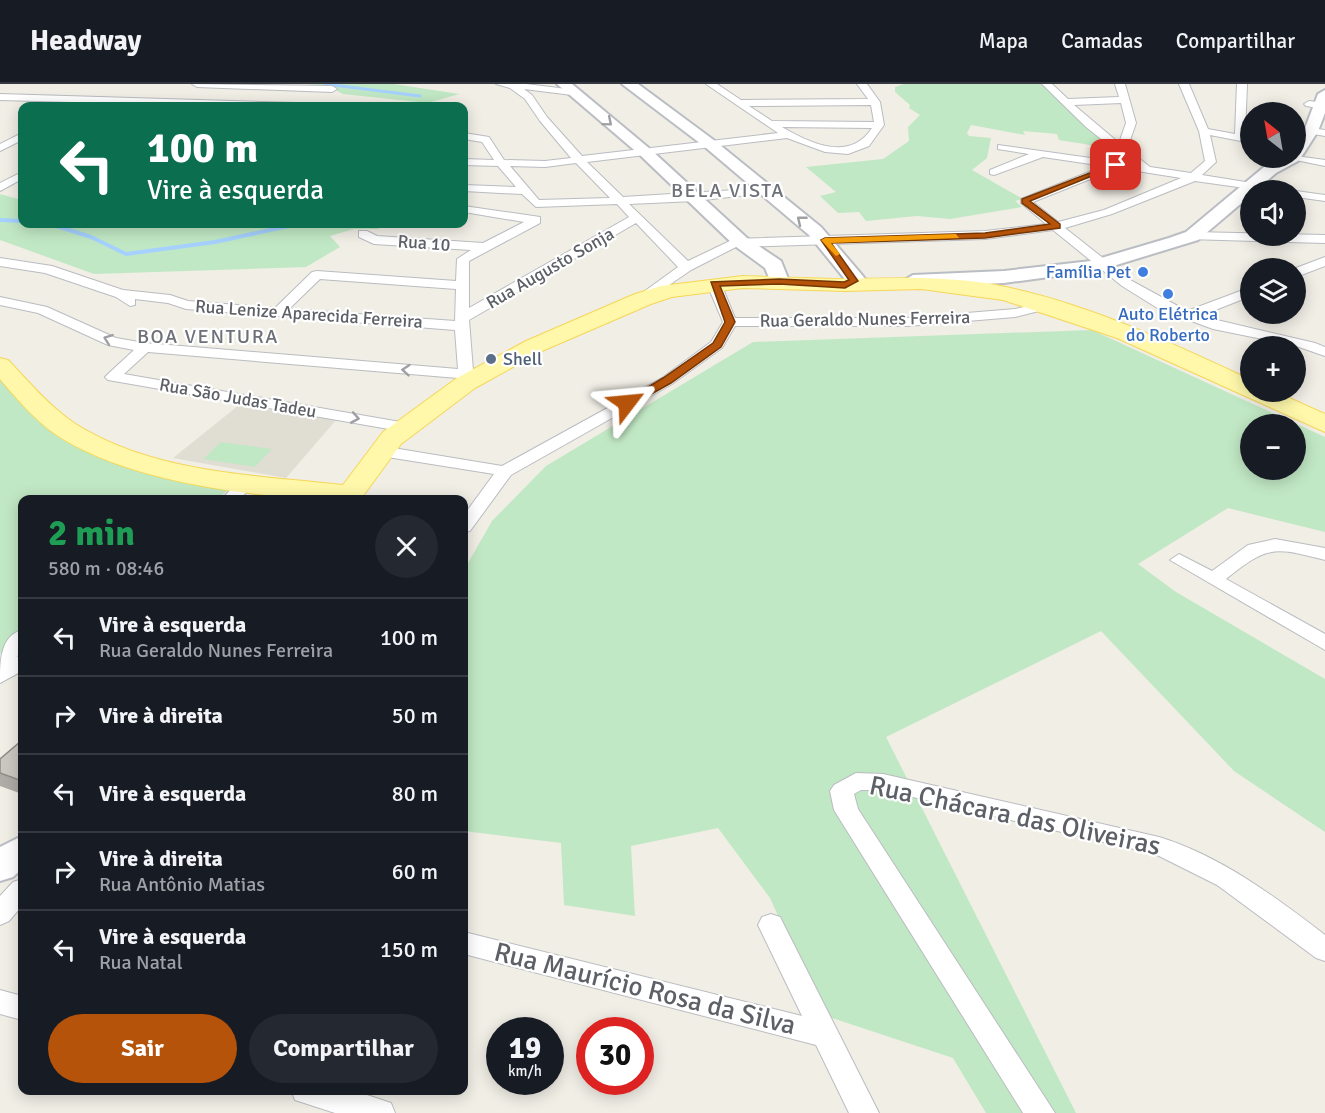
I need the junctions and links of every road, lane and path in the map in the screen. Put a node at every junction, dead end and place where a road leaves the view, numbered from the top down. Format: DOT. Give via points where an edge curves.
graph roads {
  1 [pos="197,84"];
  2 [pos="209,84"];
  3 [pos="501,84"];
  4 [pos="629,84"];
  5 [pos="711,84"];
  6 [pos="862,84"];
  7 [pos="1047,84"];
  8 [pos="1120,84"];
  9 [pos="1184,84"];
  10 [pos="1242,84"];
  11 [pos="1314,84"];
  12 [pos="514,87"];
  13 [pos="568,88"];
  14 [pos="138,89"];
  15 [pos="332,89"];
  16 [pos="0,97"];
  17 [pos="122,100"];
  18 [pos="1124,100"];
  19 [pos="116,102"];
  20 [pos="132,102"];
  21 [pos="181,102"];
  22 [pos="875,102"];
  23 [pos="1065,102"];
  24 [pos="1241,102"];
  25 [pos="1320,102"];
  26 [pos="740,103"];
  27 [pos="0,105"];
  28 [pos="15,110"];
  29 [pos="772,124"];
  30 [pos="1121,124"];
  31 [pos="879,125"];
  32 [pos="1090,125"];
  33 [pos="1204,131"];
  34 [pos="1311,132"];
  35 [pos="787,135"];
  36 [pos="468,136"];
  37 [pos="1240,137"];
  38 [pos="18,138"];
  39 [pos="710,144"];
  40 [pos="1002,147"];
  41 [pos="0,148"];
  42 [pos="1122,150"];
  43 [pos="645,152"];
  44 [pos="1041,153"];
  45 [pos="579,160"];
  46 [pos="1306,160"];
  47 [pos="468,162"];
  48 [pos="1325,163"];
  49 [pos="502,164"];
  50 [pos="1116,165"];
  51 [pos="1267,168"];
  52 [pos="1148,171"];
  53 [pos="994,172"];
  54 [pos="18,177"];
  55 [pos="1192,178"];
  56 [pos="1256,180"];
  57 [pos="1240,185"];
  58 [pos="0,188"];
  59 [pos="468,188"];
  60 [pos="764,190"];
  61 [pos="524,191"];
  62 [pos="18,193"];
  63 [pos="1240,195"];
  64 [pos="1306,195"];
  65 [pos="695,198"];
  66 [pos="1325,198"];
  67 [pos="621,203"];
  68 [pos="468,210"];
  69 [pos="636,218"];
  70 [pos="1057,226"];
  71 [pos="363,234"];
  72 [pos="1192,236"];
  73 [pos="1325,239"];
  74 [pos="825,240"];
  75 [pos="741,242"];
  76 [pos="485,247"];
  77 [pos="1325,261"];
  78 [pos="0,262"];
  79 [pos="1103,265"];
  80 [pos="686,267"];
  81 [pos="1306,269"];
  82 [pos="1021,274"];
  83 [pos="912,278"];
  84 [pos="937,280"];
  85 [pos="786,282"];
  86 [pos="858,282"];
  87 [pos="714,284"];
  88 [pos="462,285"];
  89 [pos="121,294"];
  90 [pos="1240,295"];
  91 [pos="1024,298"];
  92 [pos="643,299"];
  93 [pos="0,301"];
  94 [pos="135,306"];
  95 [pos="278,312"];
  96 [pos="1187,316"];
  97 [pos="463,321"];
  98 [pos="730,322"];
  99 [pos="1325,340"];
  100 [pos="1310,346"];
  101 [pos="145,347"];
  102 [pos="1325,352"];
  103 [pos="1,368"];
  104 [pos="465,379"];
  105 [pos="1240,383"];
  106 [pos="1278,402"];
  107 [pos="1325,424"];
  108 [pos="406,427"];
  109 [pos="381,451"];
  110 [pos="505,471"];
  111 [pos="238,491"];
  112 [pos="311,495"];
  113 [pos="349,495"];
  114 [pos="468,522"];
  115 [pos="1325,554"];
  116 [pos="1179,560"];
  117 [pos="1214,579"];
  118 [pos="18,640"];
  119 [pos="1325,643"];
  120 [pos="18,665"];
  121 [pos="0,669"];
  122 [pos="0,676"];
  123 [pos="18,853"];
  124 [pos="0,867"];
  125 [pos="18,894"];
  126 [pos="0,914"];
  127 [pos="771,925"];
  128 [pos="468,944"];
  129 [pos="1325,950"];
  130 [pos="0,1002"];
  131 [pos="18,1007"];
  132 [pos="826,1035"];
  133 [pos="321,1095"];
  134 [pos="380,1113"];
  135 [pos="864,1113"];
  136 [pos="1040,1113"];
  1 -- 2 [label="street"];
  2 -- 15 [label="street"];
  2 -- 21 [label="street"];
  3 -- 12 [label="street"];
  4 -- 39 [label="street"];
  5 -- 26 [label="street"];
  6 -- 22 [label="street"];
  7 -- 23 [label="street"];
  8 -- 18 [label="street"];
  9 -- 33 [label="street"];
  10 -- 24 [label="street"];
  11 -- 25 [label="street"];
  12 -- 13 [label="street"];
  12 -- 45 [label="street" via="529,97"];
  13 -- 43 [label="street, one-way"];
  14 -- 17 [label="street"];
  16 -- 17 [label="street"];
  17 -- 19 [label="street"];
  17 -- 20 [label="street"];
  18 -- 23 [label="street"];
  18 -- 30 [label="street"];
  22 -- 26 [label="street"];
  22 -- 31 [label="street"];
  23 -- 32 [label="street"];
  25 -- 34 [label="street"];
  26 -- 29 [label="street"];
  27 -- 28 [label="street"];
  29 -- 31 [label="street"];
  29 -- 35 [label="street"];
  30 -- 32 [label="street"];
  30 -- 42 [label="street"];
  31 -- 35 [label="street" via="865,144 849,150 825,150"];
  32 -- 42 [label="street"];
  33 -- 37 [label="street"];
  33 -- 55 [label="street" via="1211,162"];
  35 -- 39 [label="street"];
  36 -- 49 [label="street" via="483,138"];
  38 -- 41 [label="street"];
  39 -- 43 [label="street"];
  39 -- 60 [label="street"];
  40 -- 44 [label="street"];
  42 -- 52 [label="street"];
  43 -- 45 [label="street"];
  43 -- 65 [label="street"];
  44 -- 50 [label="street"];
  44 -- 53 [label="street"];
  45 -- 49 [label="street"];
  45 -- 67 [label="street"];
  46 -- 48 [label="street"];
  47 -- 49 [label="street"];
  49 -- 61 [label="street"];
  50 -- 52 [label="street"];
  50 -- 70 [label="street" via="1025,201"];
  51 -- 56 [label="street"];
  52 -- 55 [label="street"];
  54 -- 58 [label="street"];
  55 -- 57 [label="street"];
  55 -- 70 [label="street" via="1108,212"];
  58 -- 62 [label="street"];
  59 -- 61 [label="street"];
  60 -- 65 [label="street"];
  74 -- 60 [label="street, one-way"];
  61 -- 67 [label="street" via="537,204"];
  63 -- 72 [label="street"];
  64 -- 66 [label="street"];
  65 -- 67 [label="street"];
  65 -- 75 [label="street"];
  67 -- 69 [label="street"];
  68 -- 76 [label="street" via="536,220"];
  69 -- 80 [label="street"];
  69 -- 97 [label="street, Rua Augusto Sonja"];
  70 -- 74 [label="street" via="985,235"];
  70 -- 79 [label="street"];
  71 -- 76 [label="street, Rua 10" via="374,240"];
  72 -- 73 [label="street"];
  72 -- 79 [label="street"];
  74 -- 75 [label="street"];
  74 -- 86 [label="street"];
  75 -- 80 [label="street"];
  75 -- 85 [label="street" via="774,265"];
  76 -- 88 [label="street" via="463,259"];
  77 -- 81 [label="street"];
  78 -- 89 [label="street" via="47,269"];
  79 -- 82 [label="street"];
  79 -- 96 [label="street" via="1149,297"];
  80 -- 92 [label="street"];
  82 -- 83 [label="street"];
  82 -- 84 [label="street"];
  82 -- 91 [label="main road"];
  83 -- 84 [label="main road"];
  83 -- 86 [label="main road"];
  84 -- 86 [label="street"];
  84 -- 91 [label="main road"];
  85 -- 86 [label="main road"];
  85 -- 87 [label="main road"];
  86 -- 91 [label="main road" via="921,283"];
  87 -- 92 [label="main road"];
  87 -- 98 [label="street, Rua Geraldo Nunes Ferreira"];
  88 -- 95 [label="street" via="317,276"];
  88 -- 97 [label="street"];
  89 -- 94 [label="street"];
  89 -- 95 [label="street, Rua Lenize Aparecida Ferreira" via="170,299 186,305"];
  90 -- 96 [label="street"];
  91 -- 98 [label="street, Rua Geraldo Nunes Ferreira" via="1034,308 907,322"];
  91 -- 105 [label="main road" via="1152,344"];
  92 -- 104 [label="main road"];
  101 -- 93 [label="street, one-way" via="113,342 42,310"];
  95 -- 97 [label="street, Rua Lenize Aparecida Ferreira"];
  96 -- 100 [label="street"];
  97 -- 104 [label="street"];
  98 -- 110 [label="street" via="717,345 677,374"];
  99 -- 100 [label="street"];
  100 -- 102 [label="street"];
  104 -- 101 [label="street, one-way"];
  101 -- 108 [label="street, Rua São Judas Tadeu, one-way" via="113,377"];
  103 -- 111 [label="main road" via="50,418 90,442"];
  104 -- 108 [label="main road"];
  106 -- 107 [label="main road"];
  108 -- 109 [label="main road"];
  109 -- 110 [label="street"];
  109 -- 113 [label="main road"];
  110 -- 114 [label="street"];
  111 -- 112 [label="main road"];
  115 -- 117 [label="street" via="1284,544 1265,544 1255,547"];
  116 -- 117 [label="street"];
  117 -- 119 [label="street"];
  118 -- 121 [label="street"];
  120 -- 122 [label="street"];
  123 -- 124 [label="street"];
  125 -- 126 [label="street"];
  127 -- 132 [label="street, Rua Maurício Rosa da Silva"];
  128 -- 132 [label="street, Rua Maurício Rosa da Silva"];
  129 -- 136 [label="street, Rua Chácara das Oliveiras" via="1228,878 1191,857 1160,846 883,782 856,781 842,791 846,810"];
  130 -- 131 [label="street"];
  132 -- 135 [label="street, Rua Maurício Rosa da Silva"];
  133 -- 134 [label="street"];
}
